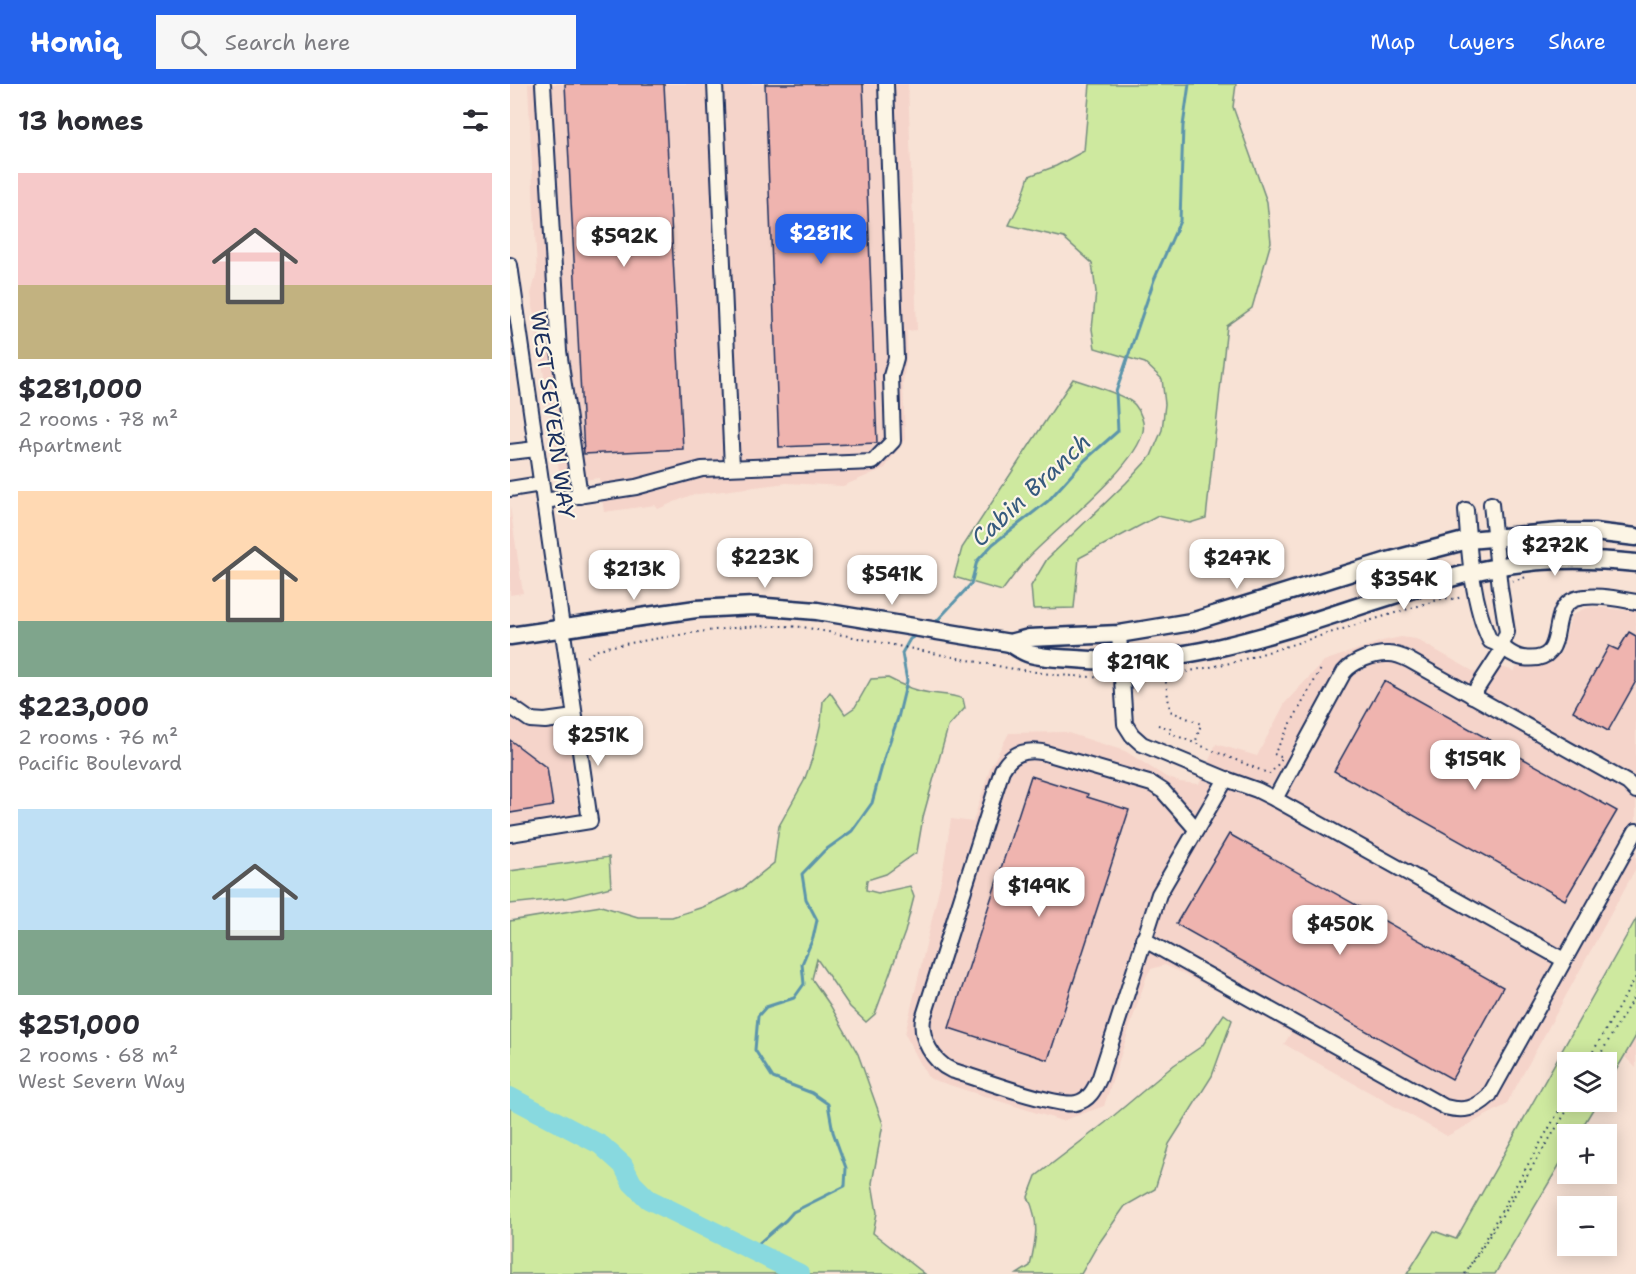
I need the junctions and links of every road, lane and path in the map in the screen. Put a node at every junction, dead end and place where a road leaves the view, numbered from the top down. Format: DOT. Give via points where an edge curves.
graph roads {
  1 [pos="543,84"];
  2 [pos="716,84"];
  3 [pos="886,84"];
  4 [pos="510,265"];
  5 [pos="512,300"];
  6 [pos="536,449"];
  7 [pos="510,452"];
  8 [pos="732,466"];
  9 [pos="541,484"];
  10 [pos="510,489"];
  11 [pos="580,496"];
  12 [pos="544,501"];
  13 [pos="1491,504"];
  14 [pos="1466,510"];
  15 [pos="1494,537"];
  16 [pos="1636,537"];
  17 [pos="1468,540"];
  18 [pos="1636,564"];
  19 [pos="1498,567"];
  20 [pos="1472,573"];
  21 [pos="1636,602"];
  22 [pos="562,629"];
  23 [pos="1119,634"];
  24 [pos="510,636"];
  25 [pos="1010,643"];
  26 [pos="1503,646"];
  27 [pos="945,654"];
  28 [pos="587,657"];
  29 [pos="1119,662"];
  30 [pos="1321,669"];
  31 [pos="1165,676"];
  32 [pos="1472,696"];
  33 [pos="510,706"];
  34 [pos="574,717"];
  35 [pos="1158,725"];
  36 [pos="1195,744"];
  37 [pos="1226,779"];
  38 [pos="1636,791"];
  39 [pos="1275,799"];
  40 [pos="1196,830"];
  41 [pos="1636,831"];
  42 [pos="510,834"];
  43 [pos="1143,939"];
  44 [pos="1564,960"];
  45 [pos="1636,977"];
  46 [pos="1636,993"];
  47 [pos="1593,1052"];
  48 [pos="1602,1052"];
  49 [pos="1558,1112"];
  50 [pos="1567,1112"];
  51 [pos="1465,1274"];
  1 -- 11 [label="street" via="559,351"];
  2 -- 8 [label="street"];
  3 -- 8 [label="street" via="896,333 891,376 893,441 873,462"];
  4 -- 5 [label="street, WEST SEVERN WAY"];
  5 -- 6 [label="street, WEST SEVERN WAY"];
  6 -- 7 [label="street"];
  6 -- 9 [label="street, WEST SEVERN WAY"];
  8 -- 11 [label="street"];
  9 -- 10 [label="street"];
  9 -- 12 [label="street, WEST SEVERN WAY"];
  11 -- 12 [label="street"];
  12 -- 22 [label="street, WEST SEVERN WAY"];
  13 -- 15 [label="street"];
  14 -- 17 [label="street"];
  15 -- 16 [label="main road" via="1594,532"];
  15 -- 17 [label="main road"];
  15 -- 19 [label="street"];
  17 -- 20 [label="street"];
  17 -- 23 [label="main road" via="1191,622"];
  18 -- 19 [label="main road" via="1567,559"];
  19 -- 20 [label="main road"];
  19 -- 26 [label="street" via="1507,632"];
  20 -- 26 [label="street" via="1487,635 1490,641"];
  20 -- 29 [label="main road" via="1208,650"];
  21 -- 26 [label="street" via="1574,600 1560,614 1556,643 1546,653 1526,658 1513,655"];
  22 -- 24 [label="main road"];
  22 -- 25 [label="main road" via="719,607 754,606 817,611"];
  22 -- 34 [label="street, WEST SEVERN WAY"];
  23 -- 25 [label="main road" via="1029,638"];
  23 -- 29 [label="street"];
  25 -- 29 [label="main road" via="1029,654"];
  26 -- 32 [label="street"];
  27 -- 28 [label="path" via="803,627 770,626 606,647"];
  29 -- 37 [label="street" via="1125,724 1132,735 1142,744"];
  30 -- 36 [label="path" via="1274,754 1283,758 1270,774"];
  31 -- 36 [label="path" via="1170,711 1201,724"];
  32 -- 38 [label="street"];
  32 -- 39 [label="street" via="1391,654 1349,666"];
  33 -- 34 [label="street" via="530,720"];
  34 -- 42 [label="street, WEST SEVERN WAY" via="590,821"];
  35 -- 36 [label="path"];
  37 -- 39 [label="street"];
  37 -- 40 [label="street"];
  39 -- 44 [label="street"];
  40 -- 43 [label="street" via="1159,894"];
  40 -- 43 [label="street" via="1163,791 1152,784 1032,750 1012,756 1002,770 924,1019 923,1033 932,1052 951,1070 1057,1103 1078,1103 1090,1096 1096,1086"];
  41 -- 44 [label="street"];
  43 -- 44 [label="street" via="1445,1107 1457,1110 1468,1110 1489,1096"];
  45 -- 47 [label="path"];
  46 -- 48 [label="path"];
  49 -- 51 [label="path"];
  50 -- 51 [label="path"];
}
